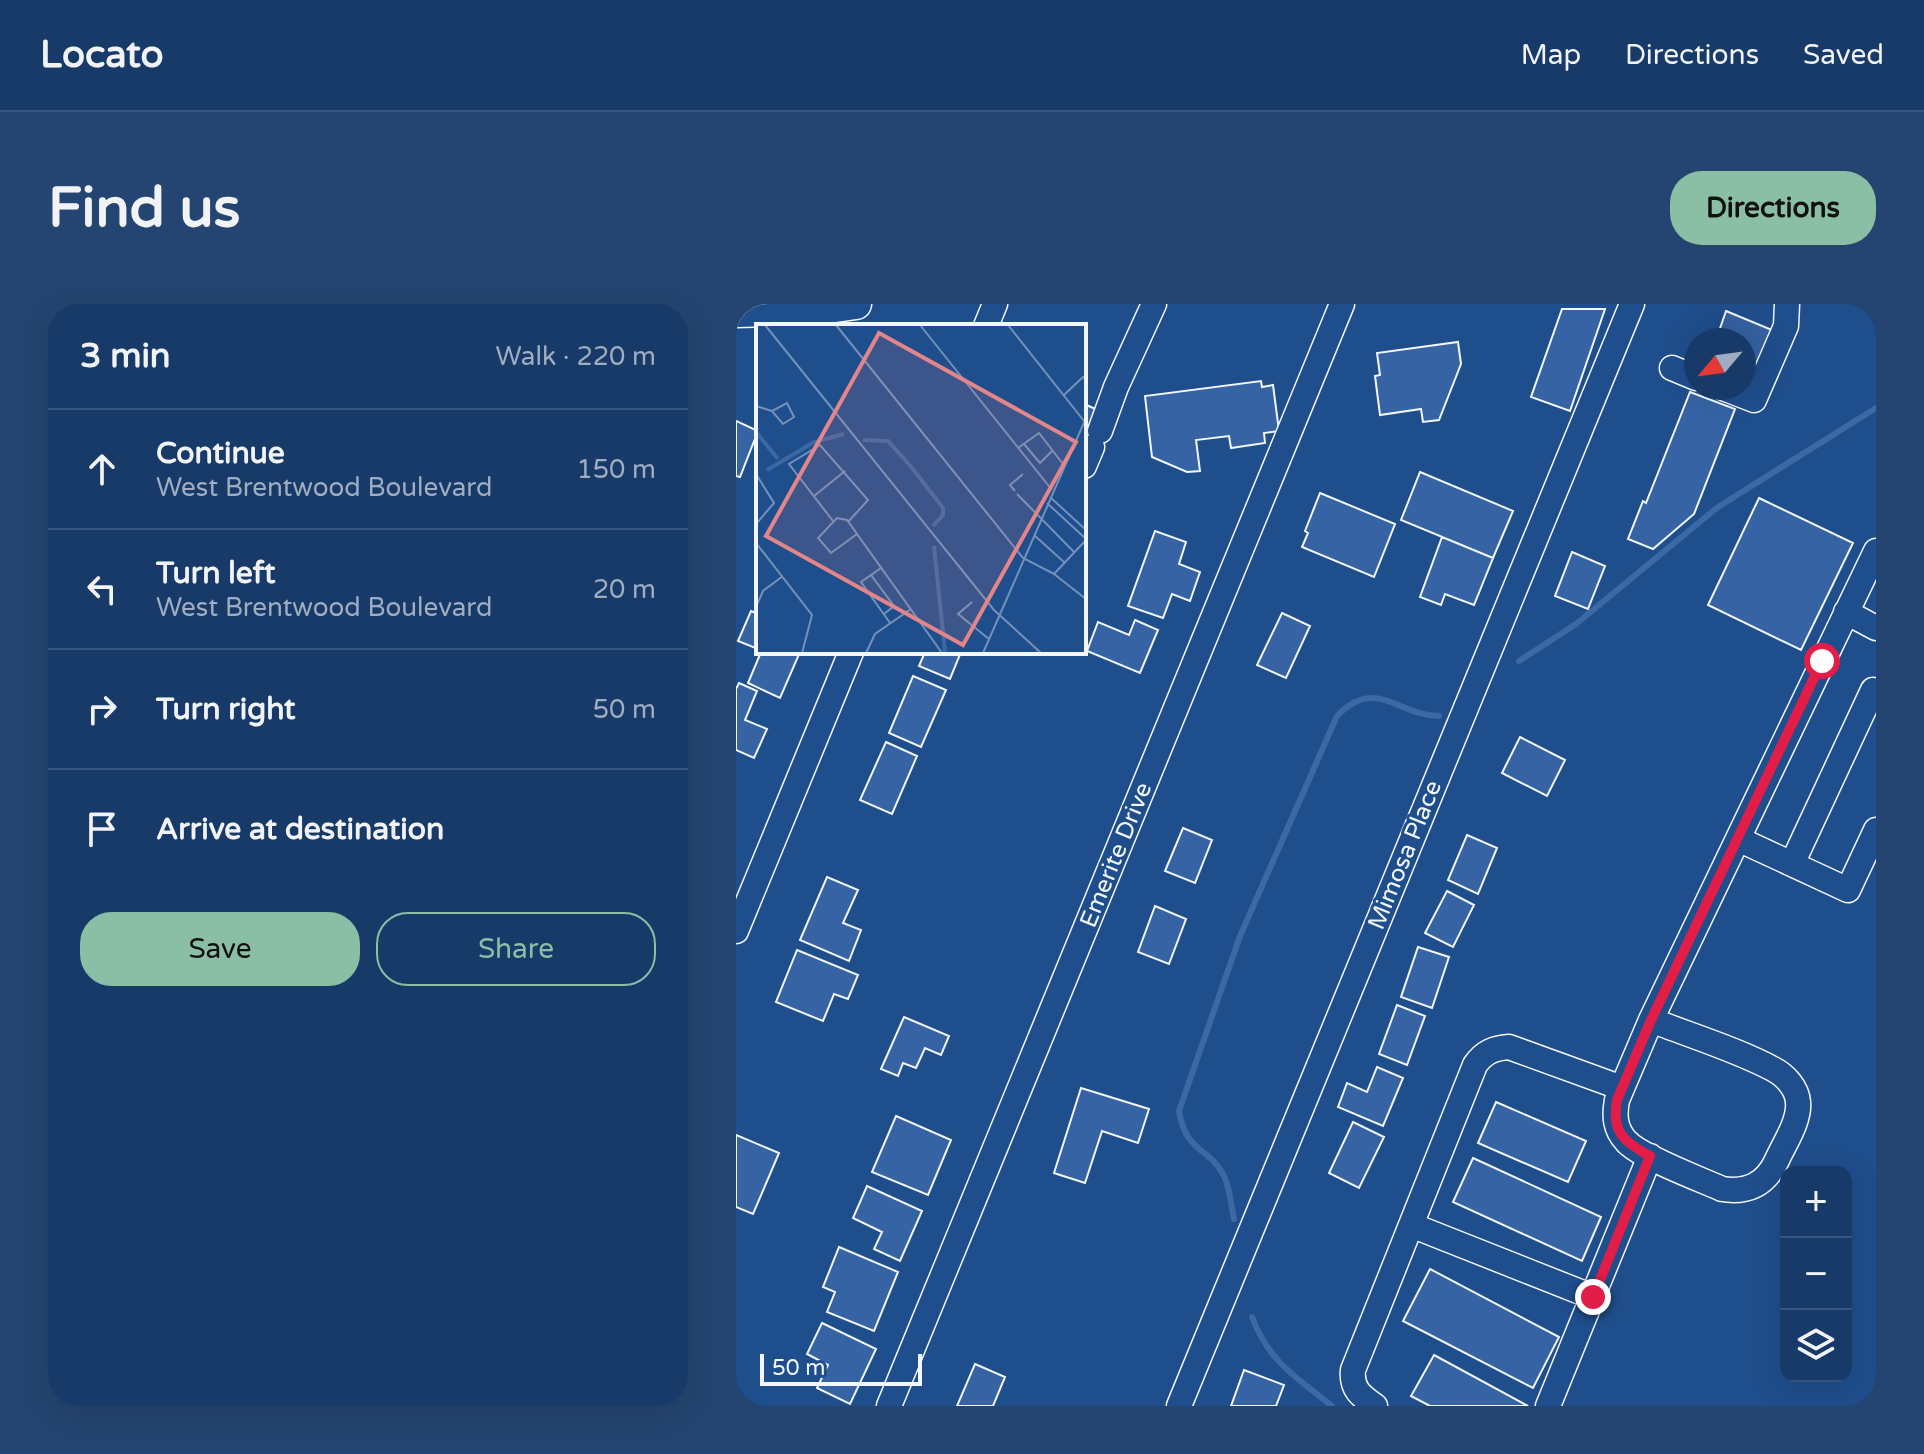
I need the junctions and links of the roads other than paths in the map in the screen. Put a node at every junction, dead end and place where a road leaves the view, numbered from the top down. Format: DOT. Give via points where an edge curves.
graph roads {
  1 [pos="858,304"];
  2 [pos="995,304"];
  3 [pos="1154,304"];
  4 [pos="1342,304"];
  5 [pos="1632,304"];
  6 [pos="1787,304"];
  7 [pos="736,312"];
  8 [pos="815,318"];
  9 [pos="853,324"];
  10 [pos="987,324"];
  11 [pos="1672,368"];
  12 [pos="1684,373"];
  13 [pos="1756,395"];
  14 [pos="1092,448"];
  15 [pos="1876,551"];
  16 [pos="1846,612"];
  17 [pos="1876,628"];
  18 [pos="850,654"];
  19 [pos="1876,691"];
  20 [pos="1876,830"];
  21 [pos="1738,839"];
  22 [pos="1792,864"];
  23 [pos="736,931"];
  24 [pos="1651,1020"];
  25 [pos="1622,1088"];
  26 [pos="1650,1156"];
  27 [pos="1411,1225"];
  28 [pos="1593,1297"];
  29 [pos="889,1406"];
  30 [pos="1179,1406"];
  31 [pos="1375,1406"];
  32 [pos="1548,1406"];
  1 -- 8 [label="main road"];
  1 -- 9 [label="street"];
  2 -- 10 [label="street"];
  3 -- 14 [label="street"];
  4 -- 29 [label="street, Emerite Drive"];
  5 -- 30 [label="street, Mimosa Place"];
  6 -- 13 [label="street" via="1786,326"];
  7 -- 8 [label="main road"];
  11 -- 12 [label="street"];
  15 -- 16 [label="street"];
  16 -- 17 [label="street"];
  16 -- 21 [label="street"];
  18 -- 23 [label="street"];
  19 -- 22 [label="street"];
  20 -- 22 [label="street" via="1848,890"];
  21 -- 22 [label="street"];
  21 -- 24 [label="street"];
  24 -- 25 [label="street"];
  24 -- 26 [label="street" via="1774,1069 1798,1100 1771,1173 1749,1189 1722,1189"];
  25 -- 26 [label="street" via="1617,1128 1630,1145"];
  25 -- 27 [label="street" via="1509,1047 1490,1050 1475,1065"];
  26 -- 28 [label="street"];
  27 -- 28 [label="street"];
  27 -- 31 [label="street" via="1353,1370 1357,1392"];
  28 -- 32 [label="street"];
}
